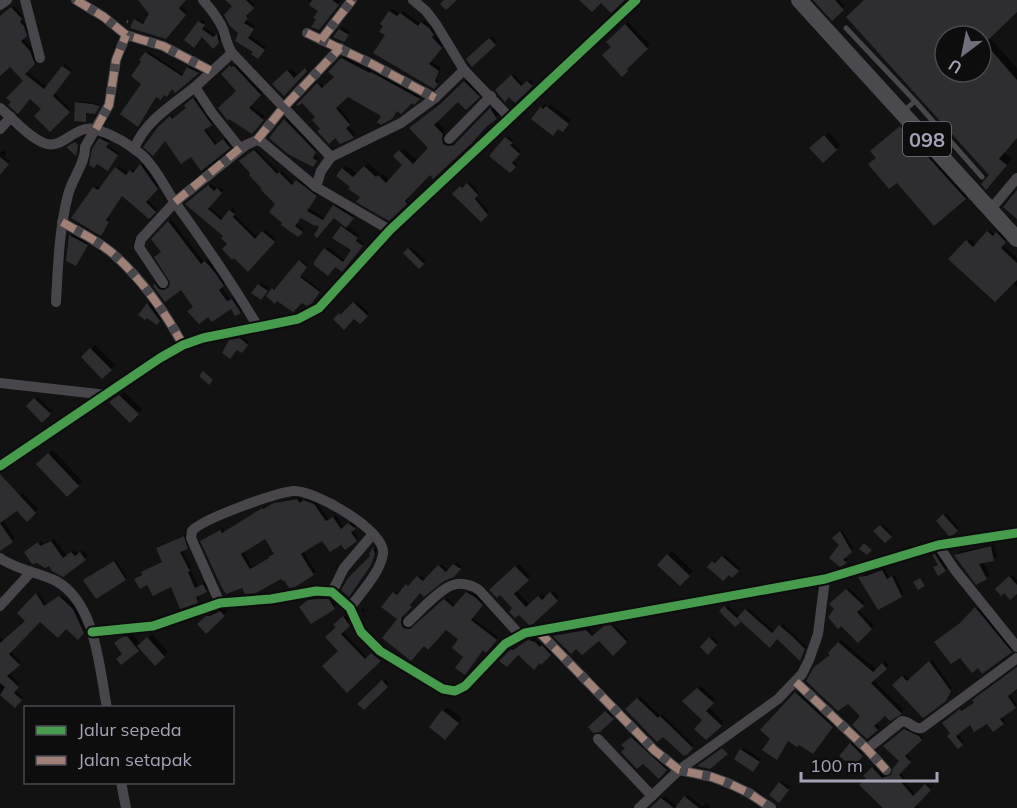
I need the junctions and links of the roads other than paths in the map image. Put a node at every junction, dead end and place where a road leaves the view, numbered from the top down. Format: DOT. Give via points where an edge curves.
graph roads {
  1 [pos="7,0"];
  2 [pos="25,0"];
  3 [pos="76,0"];
  4 [pos="203,0"];
  5 [pos="413,0"];
  6 [pos="636,0"];
  7 [pos="799,0"];
  8 [pos="345,2"];
  9 [pos="0,5"];
  10 [pos="307,33"];
  11 [pos="126,35"];
  12 [pos="321,40"];
  13 [pos="340,48"];
  14 [pos="232,53"];
  15 [pos="40,58"];
  16 [pos="464,70"];
  17 [pos="211,71"];
  18 [pos="195,87"];
  19 [pos="491,96"];
  20 [pos="435,98"];
  21 [pos="909,106"];
  22 [pos="284,107"];
  23 [pos="0,108"];
  24 [pos="11,117"];
  25 [pos="510,118"];
  26 [pos="0,129"];
  27 [pos="96,129"];
  28 [pos="449,139"];
  29 [pos="257,140"];
  30 [pos="240,148"];
  31 [pos="134,149"];
  32 [pos="331,158"];
  33 [pos="982,177"];
  34 [pos="1017,178"];
  35 [pos="316,187"];
  36 [pos="175,202"];
  37 [pos="991,209"];
  38 [pos="62,222"];
  39 [pos="390,230"];
  40 [pos="1017,239"];
  41 [pos="163,283"];
  42 [pos="56,302"];
  43 [pos="258,327"];
  44 [pos="183,345"];
  45 [pos="0,383"];
  46 [pos="107,395"];
  47 [pos="0,466"];
  48 [pos="1017,533"];
  49 [pos="373,534"];
  50 [pos="938,545"];
  51 [pos="0,558"];
  52 [pos="30,572"];
  53 [pos="825,579"];
  54 [pos="332,592"];
  55 [pos="220,603"];
  56 [pos="0,606"];
  57 [pos="350,608"];
  58 [pos="408,622"];
  59 [pos="538,631"];
  60 [pos="92,632"];
  61 [pos="520,635"];
  62 [pos="1017,647"];
  63 [pos="1017,658"];
  64 [pos="796,682"];
  65 [pos="107,706"];
  66 [pos="598,739"];
  67 [pos="867,749"];
  68 [pos="679,770"];
  69 [pos="886,770"];
  70 [pos="121,784"];
  71 [pos="652,796"];
  72 [pos="126,808"];
  73 [pos="639,808"];
  74 [pos="771,808"];
  1 -- 9 [label="street"];
  2 -- 15 [label="street"];
  3 -- 11 [label="street"];
  4 -- 14 [label="street" via="214,12"];
  5 -- 16 [label="street" via="436,24"];
  6 -- 25 [label="street"];
  7 -- 21 [label="main road, 098" via="822,24 841,34"];
  8 -- 12 [label="street"];
  10 -- 12 [label="street"];
  11 -- 17 [label="street" via="163,46"];
  11 -- 27 [label="street" via="116,60 109,105"];
  12 -- 13 [label="street"];
  13 -- 20 [label="street"];
  13 -- 22 [label="street"];
  14 -- 17 [label="street"];
  14 -- 22 [label="street"];
  16 -- 19 [label="street"];
  16 -- 20 [label="street"];
  17 -- 18 [label="street"];
  18 -- 30 [label="street"];
  18 -- 31 [label="street" via="152,122"];
  19 -- 25 [label="street"];
  19 -- 28 [label="street"];
  20 -- 32 [label="street" via="383,134"];
  21 -- 33 [label="lane"];
  21 -- 37 [label="main road, 098"];
  22 -- 29 [label="street"];
  22 -- 32 [label="street"];
  23 -- 24 [label="street"];
  24 -- 26 [label="street"];
  24 -- 27 [label="street" via="50,145 79,130"];
  25 -- 39 [label="street"];
  27 -- 31 [label="street"];
  27 -- 38 [label="street" via="70,187"];
  29 -- 30 [label="street"];
  29 -- 35 [label="street"];
  30 -- 36 [label="street"];
  31 -- 36 [label="street" via="153,168"];
  32 -- 35 [label="street"];
  34 -- 37 [label="street"];
  35 -- 39 [label="street"];
  36 -- 41 [label="street" via="139,243"];
  36 -- 43 [label="street" via="224,270"];
  37 -- 40 [label="main road, 098"];
  38 -- 42 [label="street"];
  38 -- 44 [label="street" via="110,252 131,272"];
  39 -- 43 [label="street" via="319,308 298,318"];
  43 -- 44 [label="street"];
  44 -- 46 [label="street"];
  45 -- 46 [label="street"];
  46 -- 47 [label="street"];
  48 -- 50 [label="street"];
  49 -- 54 [label="street" via="351,559"];
  49 -- 55 [label="street" via="341,510 296,491 206,521 195,528 191,537"];
  49 -- 57 [label="street" via="383,552"];
  50 -- 53 [label="street"];
  50 -- 62 [label="street"];
  51 -- 52 [label="street"];
  52 -- 56 [label="street"];
  52 -- 60 [label="street" via="59,583 70,592 87,615"];
  53 -- 59 [label="street"];
  53 -- 64 [label="street" via="816,642"];
  54 -- 55 [label="street"];
  54 -- 57 [label="street"];
  55 -- 60 [label="street" via="153,626"];
  57 -- 61 [label="street" via="361,632 380,651 450,691 465,686"];
  58 -- 61 [label="street" via="449,586 469,585 480,591"];
  59 -- 61 [label="street"];
  59 -- 68 [label="street" via="654,750"];
  60 -- 65 [label="street"];
  63 -- 67 [label="street" via="922,728 902,721"];
  64 -- 67 [label="street"];
  64 -- 68 [label="street" via="752,719"];
  66 -- 71 [label="street"];
  67 -- 69 [label="street"];
  68 -- 71 [label="street"];
  68 -- 74 [label="street" via="728,783"];
  70 -- 72 [label="street"];
  71 -- 73 [label="street"];
}
